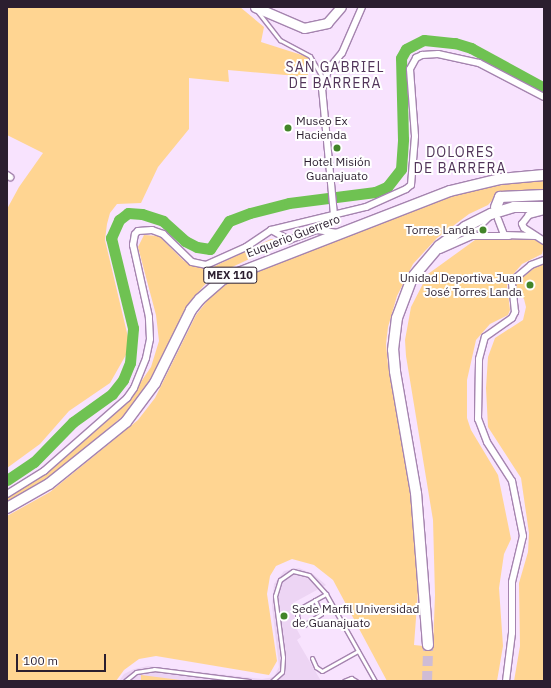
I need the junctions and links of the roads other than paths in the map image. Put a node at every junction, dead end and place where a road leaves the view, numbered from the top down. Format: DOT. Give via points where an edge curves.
graph roads {
  1 [pos="254,7"];
  2 [pos="340,7"];
  3 [pos="362,7"];
  4 [pos="324,80"];
  5 [pos="544,97"];
  6 [pos="544,175"];
  7 [pos="544,195"];
  8 [pos="544,207"];
  9 [pos="544,211"];
  10 [pos="495,214"];
  11 [pos="334,215"];
  12 [pos="270,230"];
  13 [pos="338,233"];
  14 [pos="509,236"];
  15 [pos="536,236"];
  16 [pos="544,241"];
  17 [pos="430,255"];
  18 [pos="544,260"];
  19 [pos="7,494"];
  20 [pos="7,508"];
  21 [pos="326,594"];
  22 [pos="316,600"];
  23 [pos="428,645"];
  24 [pos="358,651"];
  25 [pos="312,658"];
  26 [pos="125,681"];
  27 [pos="249,681"];
  28 [pos="272,681"];
  29 [pos="344,681"];
  30 [pos="356,681"];
  31 [pos="375,681"];
  32 [pos="506,681"];
  1 -- 2 [label="main road" via="304,28 327,23"];
  1 -- 4 [label="lane" via="280,40 310,56"];
  3 -- 4 [label="street" via="342,54 334,61"];
  4 -- 11 [label="street" via="322,89 329,188"];
  5 -- 11 [label="street" via="479,63 430,53 416,58 410,69 415,110 411,185 366,207"];
  6 -- 13 [label="main road, Euquerio Guerrero / MEX 110" via="472,184"];
  7 -- 10 [label="main road" via="505,196 498,199"];
  8 -- 10 [label="main road" via="514,207"];
  9 -- 15 [label="street" via="529,215 523,221 524,228"];
  10 -- 14 [label="street" via="502,233"];
  10 -- 17 [label="main road" via="457,233"];
  11 -- 12 [label="street"];
  12 -- 13 [label="street" via="289,240 317,230"];
  12 -- 19 [label="street" via="246,247 206,266 192,262 158,231 145,230 135,234 133,245 149,317 150,339 146,358 134,388 127,398 44,471"];
  13 -- 20 [label="main road, Euquerio Guerrero / MEX 110" via="240,270 212,287 191,310 155,383 126,422 49,484"];
  14 -- 15 [label="street"];
  14 -- 17 [label="street" via="471,236"];
  15 -- 16 [label="street"];
  17 -- 23 [label="main road" via="406,289 397,318 393,350 416,493"];
  18 -- 32 [label="street" via="531,265 512,281 515,312 512,318 485,337 479,359 478,419 487,442 512,482 523,536 512,582 512,633"];
  21 -- 22 [label="lane"];
  21 -- 24 [label="lane"];
  21 -- 28 [label="lane" via="315,580 301,572 289,573 280,580 275,596 283,667 278,678"];
  22 -- 22 [label="lane" via="299,609 299,624 304,625 321,614"];
  24 -- 25 [label="lane" via="322,671 316,667"];
  24 -- 31 [label="lane"];
  26 -- 27 [label="lane" via="136,672 154,669"];
  29 -- 30 [label="lane" via="351,678"];
}
